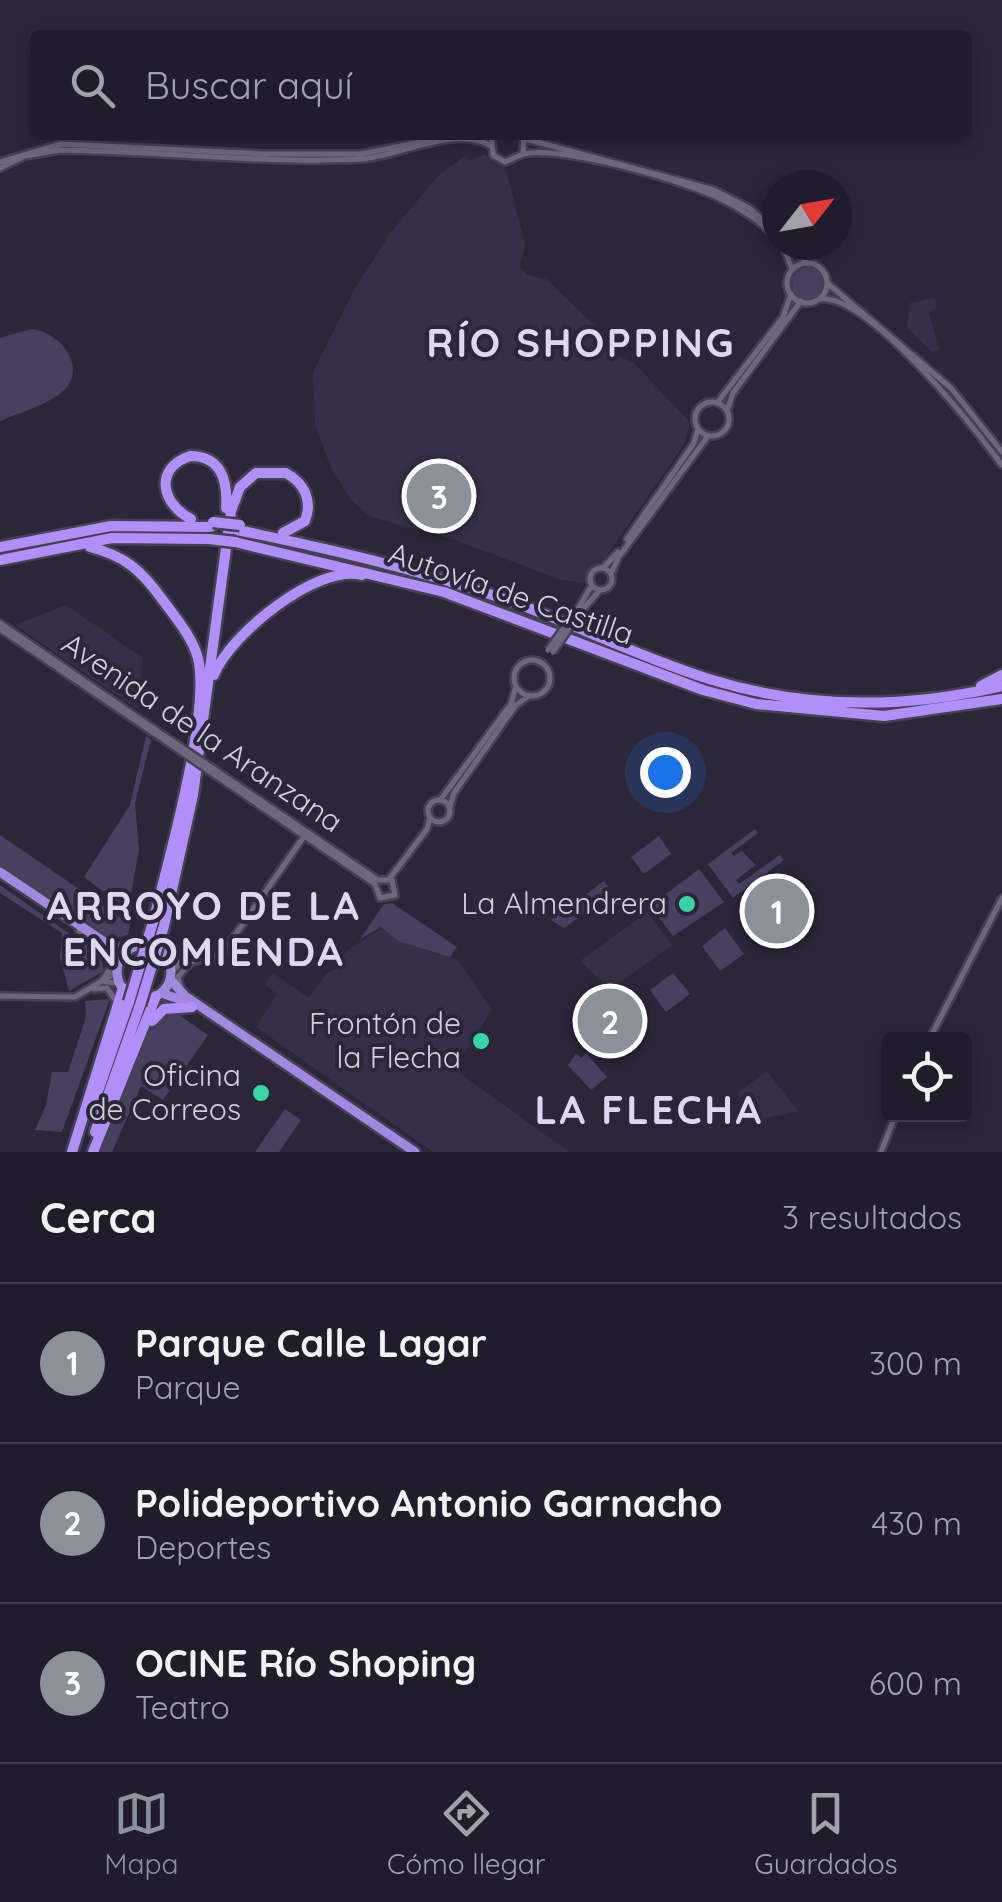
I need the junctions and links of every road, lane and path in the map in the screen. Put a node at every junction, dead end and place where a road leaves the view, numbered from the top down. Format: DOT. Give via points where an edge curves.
graph roads {
  1 [pos="431,140"];
  2 [pos="490,140"];
  3 [pos="525,140"];
  4 [pos="536,140"];
  5 [pos="489,145"];
  6 [pos="523,154"];
  7 [pos="0,165"];
  8 [pos="762,221"];
  9 [pos="762,225"];
  10 [pos="792,260"];
  11 [pos="804,260"];
  12 [pos="807,263"];
  13 [pos="792,270"];
  14 [pos="827,283"];
  15 [pos="791,294"];
  16 [pos="819,299"];
  17 [pos="801,302"];
  18 [pos="717,403"];
  19 [pos="726,411"];
  20 [pos="698,429"];
  21 [pos="708,436"];
  22 [pos="1002,452"];
  23 [pos="1002,465"];
  24 [pos="192,519"];
  25 [pos="58,533"];
  26 [pos="210,533"];
  27 [pos="283,533"];
  28 [pos="236,536"];
  29 [pos="0,547"];
  30 [pos="90,547"];
  31 [pos="0,562"];
  32 [pos="603,568"];
  33 [pos="355,573"];
  34 [pos="611,574"];
  35 [pos="592,586"];
  36 [pos="600,590"];
  37 [pos="488,594"];
  38 [pos="581,608"];
  39 [pos="0,626"];
  40 [pos="554,630"];
  41 [pos="551,651"];
  42 [pos="538,661"];
  43 [pos="547,668"];
  44 [pos="1002,675"];
  45 [pos="516,686"];
  46 [pos="1002,686"];
  47 [pos="529,696"];
  48 [pos="1002,699"];
  49 [pos="943,704"];
  50 [pos="198,706"];
  51 [pos="1002,708"];
  52 [pos="205,720"];
  53 [pos="441,800"];
  54 [pos="450,807"];
  55 [pos="430,817"];
  56 [pos="437,822"];
  57 [pos="428,828"];
  58 [pos="306,834"];
  59 [pos="0,875"];
  60 [pos="393,878"];
  61 [pos="377,882"];
  62 [pos="1002,898"];
  63 [pos="159,924"];
  64 [pos="79,931"];
  65 [pos="128,951"];
  66 [pos="166,958"];
  67 [pos="182,962"];
  68 [pos="191,962"];
  69 [pos="118,969"];
  70 [pos="170,976"];
  71 [pos="102,983"];
  72 [pos="121,986"];
  73 [pos="93,988"];
  74 [pos="159,994"];
  75 [pos="0,996"];
  76 [pos="184,996"];
  77 [pos="192,1007"];
  78 [pos="115,1010"];
  79 [pos="933,1032"];
  80 [pos="144,1035"];
  81 [pos="893,1122"];
  82 [pos="87,1146"];
  83 [pos="73,1152"];
  84 [pos="405,1152"];
  85 [pos="415,1152"];
  86 [pos="881,1152"];
  1 -- 7 [label="street" via="361,154 61,144"];
  2 -- 5 [label="street"];
  3 -- 6 [label="street"];
  4 -- 8 [label="street" via="714,190"];
  5 -- 6 [label="street" via="505,162"];
  5 -- 7 [label="street" via="452,140 375,158 319,160 60,150"];
  6 -- 9 [label="street" via="555,154 690,186"];
  10 -- 13 [label="street"];
  11 -- 12 [label="street"];
  12 -- 13 [label="street"];
  12 -- 14 [label="street" via="822,270"];
  13 -- 15 [label="street"];
  14 -- 16 [label="street"];
  14 -- 22 [label="street" via="942,380"];
  15 -- 17 [label="street"];
  15 -- 18 [label="street" via="782,317"];
  16 -- 17 [label="street"];
  16 -- 23 [label="street" via="844,303 902,351 959,408"];
  17 -- 19 [label="street"];
  18 -- 19 [label="street"];
  18 -- 20 [label="street" via="699,408"];
  19 -- 21 [label="street" via="726,429"];
  20 -- 21 [label="street"];
  20 -- 32 [label="street"];
  21 -- 34 [label="street"];
  24 -- 25 [label="highway" via="95,524"];
  24 -- 26 [label="highway"];
  24 -- 50 [label="highway" via="172,508 164,486 173,465 196,455 220,469 227,501"];
  25 -- 26 [label="highway, Autovía de Castilla" via="111,526"];
  25 -- 29 [label="highway, Autovía de Castilla"];
  26 -- 28 [label="highway, Autovía de Castilla, bridge"];
  26 -- 28 [label="highway, bridge"];
  26 -- 30 [label="highway"];
  26 -- 31 [label="highway, Autovía de Castilla" via="79,541"];
  27 -- 28 [label="highway"];
  27 -- 37 [label="highway" via="398,562"];
  27 -- 52 [label="highway" via="304,521 307,496 286,472 256,473 240,487 230,511"];
  28 -- 33 [label="highway"];
  28 -- 37 [label="highway, Autovía de Castilla" via="384,563"];
  28 -- 40 [label="highway, Autovía de Castilla" via="397,578"];
  30 -- 31 [label="highway"];
  30 -- 50 [label="highway" via="138,569 182,626 198,658"];
  32 -- 34 [label="street"];
  32 -- 35 [label="street" via="592,572"];
  33 -- 40 [label="highway"];
  33 -- 52 [label="highway" via="309,586 235,643 214,673"];
  34 -- 36 [label="street" via="610,585"];
  35 -- 36 [label="street"];
  35 -- 38 [label="street"];
  36 -- 38 [label="street"];
  37 -- 49 [label="highway, Autovía de Castilla" via="688,672 762,692 849,703"];
  38 -- 41 [label="street, bridge"];
  39 -- 58 [label="street, Avenida de la Aranzana, bridge"];
  40 -- 49 [label="highway, Autovía de Castilla" via="702,690 756,704 849,715"];
  41 -- 42 [label="street"];
  41 -- 43 [label="street"];
  42 -- 43 [label="street"];
  42 -- 45 [label="street" via="520,664"];
  43 -- 47 [label="street" via="547,688"];
  44 -- 49 [label="highway"];
  45 -- 47 [label="street"];
  45 -- 53 [label="street" via="511,704"];
  46 -- 49 [label="highway, Autovía de Castilla"];
  47 -- 54 [label="street" via="516,705"];
  48 -- 49 [label="highway, Autovía de Castilla"];
  49 -- 51 [label="highway"];
  50 -- 63 [label="highway"];
  52 -- 63 [label="highway" via="188,823"];
  53 -- 54 [label="street"];
  53 -- 55 [label="street" via="430,804"];
  54 -- 56 [label="street" via="448,817"];
  55 -- 56 [label="street"];
  55 -- 57 [label="street"];
  56 -- 57 [label="street"];
  57 -- 60 [label="street"];
  58 -- 61 [label="street, Avenida de la Aranzana"];
  58 -- 68 [label="street" via="228,948"];
  59 -- 64 [label="highway"];
  59 -- 65 [label="highway"];
  60 -- 61 [label="street"];
  60 -- 61 [label="street" via="396,893 387,900 377,896"];
  62 -- 79 [label="street"];
  63 -- 82 [label="highway, bridge"];
  64 -- 69 [label="highway" via="105,948"];
  64 -- 73 [label="street" via="110,960 109,973"];
  65 -- 66 [label="highway" via="145,945"];
  65 -- 69 [label="highway"];
  66 -- 67 [label="street"];
  66 -- 70 [label="highway"];
  67 -- 68 [label="street"];
  67 -- 70 [label="street"];
  68 -- 76 [label="street" via="178,977"];
  69 -- 71 [label="street"];
  69 -- 72 [label="highway"];
  70 -- 74 [label="highway"];
  70 -- 76 [label="highway"];
  71 -- 72 [label="street"];
  71 -- 73 [label="street"];
  72 -- 74 [label="highway" via="142,999"];
  72 -- 78 [label="highway"];
  73 -- 75 [label="street" via="74,997"];
  73 -- 78 [label="street" via="113,992"];
  74 -- 77 [label="highway"];
  74 -- 80 [label="highway"];
  76 -- 85 [label="highway"];
  77 -- 80 [label="highway" via="164,1009"];
  77 -- 84 [label="highway"];
  78 -- 82 [label="highway"];
  80 -- 82 [label="highway"];
  81 -- 86 [label="street"];
  82 -- 83 [label="highway"];
}
